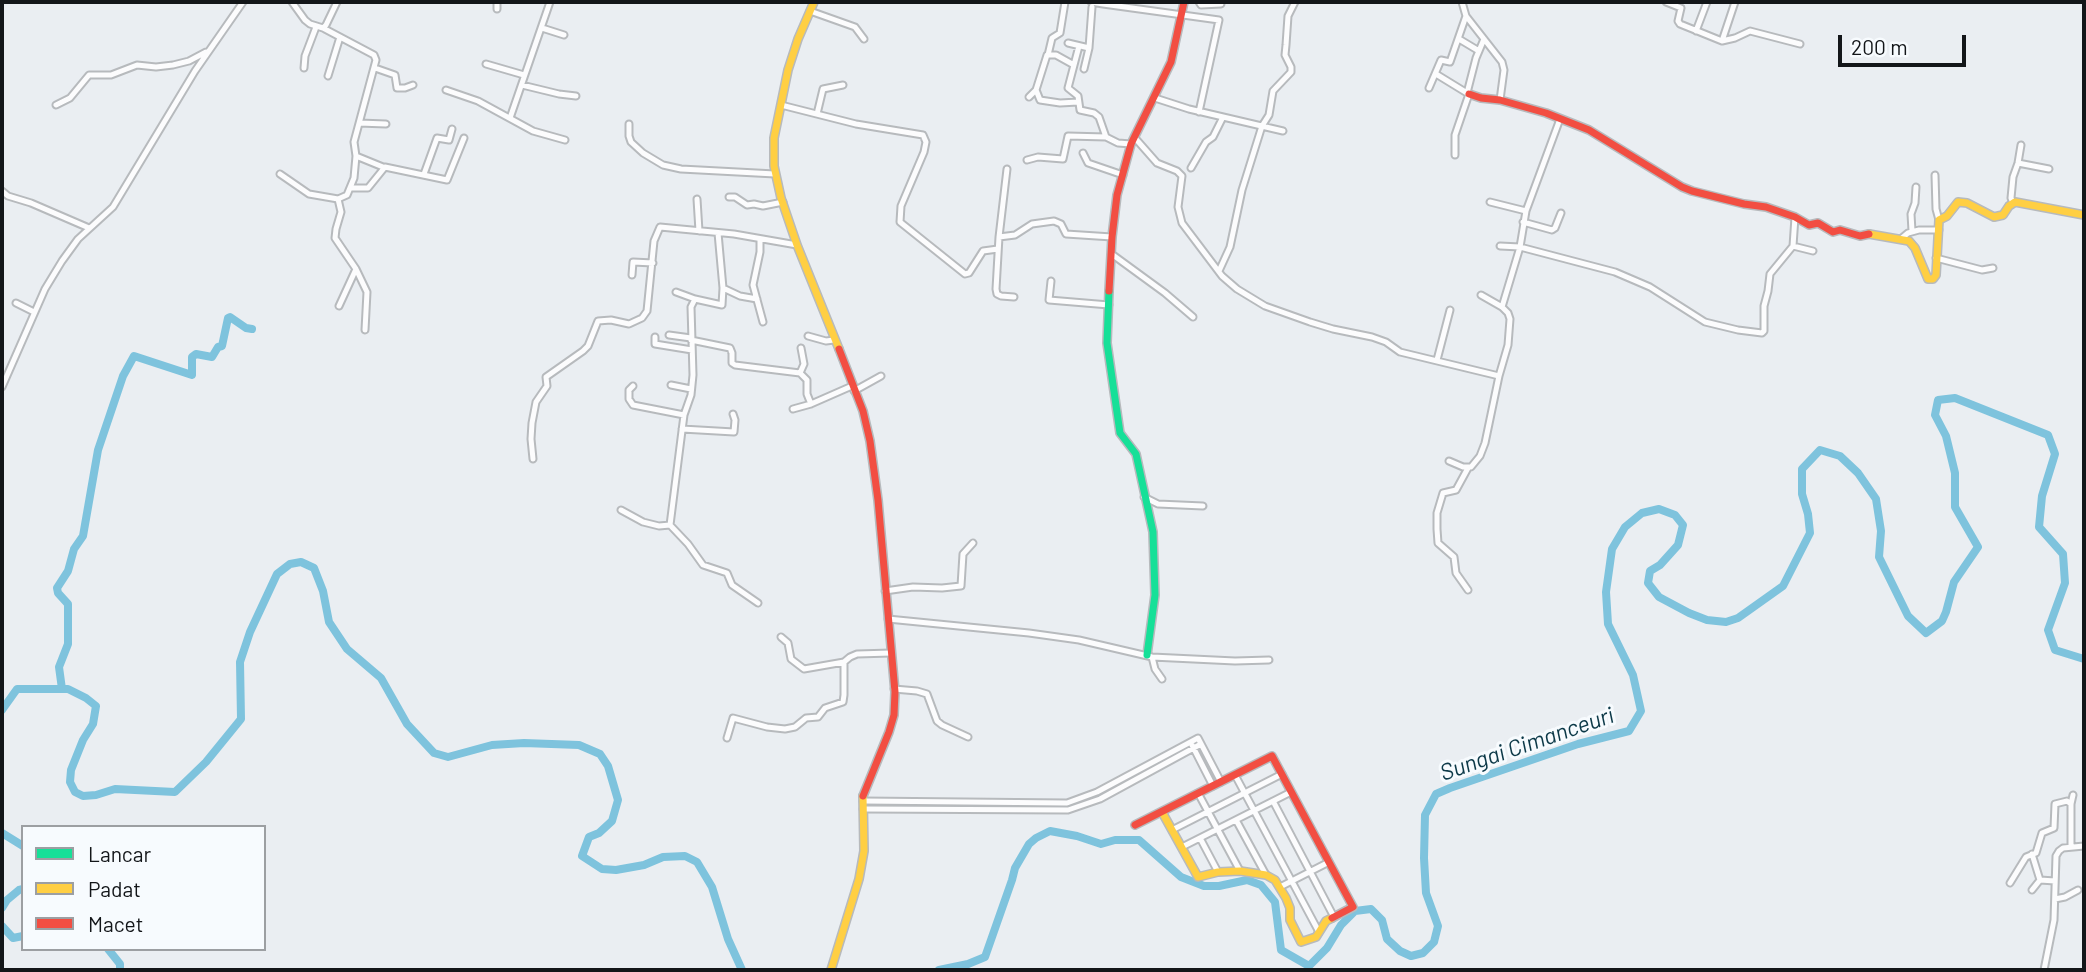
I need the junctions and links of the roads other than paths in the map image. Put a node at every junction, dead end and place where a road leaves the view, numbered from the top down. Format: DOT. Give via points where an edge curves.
graph roads {
  1 [pos="243,2"];
  2 [pos="292,2"];
  3 [pos="337,2"];
  4 [pos="550,2"];
  5 [pos="814,2"];
  6 [pos="1065,2"];
  7 [pos="1184,2"];
  8 [pos="1199,2"];
  9 [pos="1295,2"];
  10 [pos="1462,2"];
  11 [pos="1667,2"];
  12 [pos="1707,2"];
  13 [pos="1735,2"];
  14 [pos="1103,3"];
  15 [pos="1221,3"];
  16 [pos="1092,4"];
  17 [pos="810,11"];
  18 [pos="1182,16"];
  19 [pos="1466,16"];
  20 [pos="1219,20"];
  21 [pos="319,28"];
  22 [pos="542,28"];
  23 [pos="1696,32"];
  24 [pos="564,35"];
  25 [pos="340,37"];
  26 [pos="864,39"];
  27 [pos="1459,39"];
  28 [pos="1484,39"];
  29 [pos="1722,41"];
  30 [pos="1068,43"];
  31 [pos="1800,44"];
  32 [pos="1079,46"];
  33 [pos="1089,48"];
  34 [pos="210,49"];
  35 [pos="1479,51"];
  36 [pos="1048,55"];
  37 [pos="486,64"];
  38 [pos="1074,65"];
  39 [pos="304,68"];
  40 [pos="374,68"];
  41 [pos="1084,69"];
  42 [pos="1436,74"];
  43 [pos="524,75"];
  44 [pos="328,76"];
  45 [pos="414,85"];
  46 [pos="522,85"];
  47 [pos="843,85"];
  48 [pos="1429,88"];
  49 [pos="446,90"];
  50 [pos="1036,90"];
  51 [pos="1468,93"];
  52 [pos="576,96"];
  53 [pos="1028,97"];
  54 [pos="1155,98"];
  55 [pos="1500,100"];
  56 [pos="1079,102"];
  57 [pos="56,105"];
  58 [pos="781,105"];
  59 [pos="1199,112"];
  60 [pos="817,114"];
  61 [pos="1223,117"];
  62 [pos="510,118"];
  63 [pos="1560,119"];
  64 [pos="359,123"];
  65 [pos="386,124"];
  66 [pos="629,124"];
  67 [pos="1262,126"];
  68 [pos="452,129"];
  69 [pos="1283,131"];
  70 [pos="1106,137"];
  71 [pos="464,138"];
  72 [pos="565,140"];
  73 [pos="1133,141"];
  74 [pos="2021,145"];
  75 [pos="1083,153"];
  76 [pos="1455,155"];
  77 [pos="356,156"];
  78 [pos="1027,160"];
  79 [pos="2018,163"];
  80 [pos="383,167"];
  81 [pos="1191,168"];
  82 [pos="1007,169"];
  83 [pos="2049,169"];
  84 [pos="279,174"];
  85 [pos="424,174"];
  86 [pos="775,174"];
  87 [pos="1123,175"];
  88 [pos="1935,175"];
  89 [pos="1916,187"];
  90 [pos="351,188"];
  91 [pos="2,191"];
  92 [pos="729,197"];
  93 [pos="338,199"];
  94 [pos="697,199"];
  95 [pos="1935,199"];
  96 [pos="1945,201"];
  97 [pos="783,202"];
  98 [pos="1490,202"];
  99 [pos="2013,203"];
  100 [pos="1526,212"];
  101 [pos="1561,213"];
  102 [pos="2084,215"];
  103 [pos="1795,217"];
  104 [pos="1939,220"];
  105 [pos="1523,222"];
  106 [pos="89,228"];
  107 [pos="1939,230"];
  108 [pos="699,231"];
  109 [pos="1912,231"];
  110 [pos="719,233"];
  111 [pos="999,237"];
  112 [pos="1112,237"];
  113 [pos="1902,239"];
  114 [pos="760,240"];
  115 [pos="797,245"];
  116 [pos="1500,246"];
  117 [pos="1793,246"];
  118 [pos="1520,247"];
  119 [pos="998,249"];
  120 [pos="1812,251"];
  121 [pos="1113,255"];
  122 [pos="1936,258"];
  123 [pos="653,263"];
  124 [pos="1993,268"];
  125 [pos="356,269"];
  126 [pos="1219,271"];
  127 [pos="632,275"];
  128 [pos="1051,281"];
  129 [pos="723,288"];
  130 [pos="676,292"];
  131 [pos="1481,295"];
  132 [pos="1014,298"];
  133 [pos="695,299"];
  134 [pos="757,299"];
  135 [pos="16,303"];
  136 [pos="1109,305"];
  137 [pos="339,306"];
  138 [pos="1502,307"];
  139 [pos="1450,310"];
  140 [pos="34,312"];
  141 [pos="1193,317"];
  142 [pos="763,321"];
  143 [pos="365,330"];
  144 [pos="669,335"];
  145 [pos="808,336"];
  146 [pos="654,337"];
  147 [pos="691,339"];
  148 [pos="834,340"];
  149 [pos="801,348"];
  150 [pos="692,350"];
  151 [pos="1437,360"];
  152 [pos="800,373"];
  153 [pos="881,376"];
  154 [pos="1499,376"];
  155 [pos="671,385"];
  156 [pos="633,386"];
  157 [pos="2,387"];
  158 [pos="691,388"];
  159 [pos="853,388"];
  160 [pos="811,404"];
  161 [pos="793,409"];
  162 [pos="733,414"];
  163 [pos="684,415"];
  164 [pos="682,429"];
  165 [pos="533,459"];
  166 [pos="1449,461"];
  167 [pos="1468,468"];
  168 [pos="1144,497"];
  169 [pos="1203,506"];
  170 [pos="621,510"];
  171 [pos="670,525"];
  172 [pos="972,543"];
  173 [pos="885,590"];
  174 [pos="1468,590"];
  175 [pos="758,603"];
  176 [pos="888,619"];
  177 [pos="781,637"];
  178 [pos="891,653"];
  179 [pos="1150,656"];
  180 [pos="1269,660"];
  181 [pos="845,662"];
  182 [pos="1162,679"];
  183 [pos="894,690"];
  184 [pos="968,737"];
  185 [pos="727,738"];
  186 [pos="1190,742"];
  187 [pos="1201,744"];
  188 [pos="1194,748"];
  189 [pos="1282,774"];
  190 [pos="1235,775"];
  191 [pos="1217,784"];
  192 [pos="1291,792"];
  193 [pos="1198,793"];
  194 [pos="1245,793"];
  195 [pos="2073,794"];
  196 [pos="1273,801"];
  197 [pos="2071,804"];
  198 [pos="863,805"];
  199 [pos="1162,811"];
  200 [pos="1208,811"];
  201 [pos="1254,811"];
  202 [pos="1236,820"];
  203 [pos="1135,825"];
  204 [pos="1217,829"];
  205 [pos="1172,830"];
  206 [pos="1200,838"];
  207 [pos="2084,846"];
  208 [pos="1182,847"];
  209 [pos="2071,847"];
  210 [pos="2032,854"];
  211 [pos="1329,862"];
  212 [pos="1240,871"];
  213 [pos="1218,872"];
  214 [pos="1310,872"];
  215 [pos="1266,875"];
  216 [pos="2040,880"];
  217 [pos="1292,881"];
  218 [pos="2055,881"];
  219 [pos="2010,883"];
  220 [pos="1280,887"];
  221 [pos="2032,890"];
  222 [pos="2078,890"];
  223 [pos="2055,898"];
  224 [pos="1334,917"];
  225 [pos="1319,932"];
  226 [pos="833,970"];
  227 [pos="2045,970"];
  1 -- 34 [label="street"];
  2 -- 21 [label="street" via="305,20"];
  3 -- 21 [label="street" via="326,25"];
  4 -- 22 [label="street"];
  5 -- 17 [label="street"];
  6 -- 36 [label="street" via="1060,33 1052,38"];
  7 -- 18 [label="street"];
  8 -- 15 [label="street"];
  9 -- 67 [label="street" via="1287,21 1285,55 1291,73 1273,91"];
  10 -- 19 [label="street"];
  11 -- 23 [label="street" via="1681,8 1680,24"];
  12 -- 23 [label="street"];
  13 -- 29 [label="street"];
  14 -- 16 [label="street"];
  14 -- 18 [label="street"];
  15 -- 20 [label="street"];
  16 -- 33 [label="street"];
  17 -- 26 [label="street" via="855,27"];
  17 -- 58 [label="street" via="797,39"];
  18 -- 20 [label="street"];
  18 -- 54 [label="street" via="1171,62"];
  19 -- 27 [label="street"];
  19 -- 28 [label="street"];
  20 -- 59 [label="street"];
  21 -- 25 [label="street"];
  21 -- 39 [label="street"];
  22 -- 24 [label="street"];
  22 -- 43 [label="street"];
  23 -- 29 [label="street"];
  25 -- 40 [label="street" via="374,55"];
  25 -- 44 [label="street"];
  27 -- 35 [label="street"];
  27 -- 42 [label="street" via="1450,62 1441,60"];
  28 -- 35 [label="street"];
  28 -- 55 [label="street" via="1504,66"];
  29 -- 31 [label="street" via="1750,31"];
  30 -- 32 [label="street"];
  32 -- 33 [label="street"];
  32 -- 38 [label="street"];
  33 -- 41 [label="street"];
  34 -- 57 [label="street" via="173,65 136,65 114,74 89,75 70,98"];
  34 -- 106 [label="street" via="113,207"];
  35 -- 51 [label="street"];
  36 -- 38 [label="street"];
  36 -- 50 [label="street"];
  37 -- 43 [label="street"];
  38 -- 56 [label="street" via="1068,88"];
  40 -- 45 [label="street" via="395,75 397,88"];
  40 -- 64 [label="street"];
  42 -- 48 [label="street"];
  42 -- 51 [label="street"];
  43 -- 46 [label="street"];
  46 -- 52 [label="street"];
  46 -- 62 [label="street"];
  47 -- 60 [label="street" via="823,89"];
  49 -- 62 [label="street"];
  50 -- 53 [label="street"];
  50 -- 56 [label="street" via="1040,100"];
  51 -- 55 [label="street"];
  51 -- 76 [label="street" via="1455,135"];
  54 -- 59 [label="street"];
  54 -- 73 [label="street"];
  55 -- 63 [label="street"];
  56 -- 70 [label="street" via="1082,112 1099,117"];
  58 -- 60 [label="street"];
  58 -- 86 [label="street" via="774,138"];
  59 -- 61 [label="street"];
  60 -- 119 [label="street" via="923,135 924,152 901,205 900,222 965,274 983,251"];
  61 -- 67 [label="street"];
  61 -- 81 [label="street"];
  62 -- 72 [label="street" via="533,131"];
  63 -- 100 [label="street"];
  63 -- 103 [label="street" via="1589,130 1682,187"];
  64 -- 65 [label="street"];
  64 -- 77 [label="street"];
  66 -- 86 [label="street" via="631,142 663,165"];
  67 -- 69 [label="street"];
  67 -- 126 [label="street" via="1230,247"];
  68 -- 85 [label="street" via="449,140 437,138"];
  70 -- 73 [label="street" via="1126,144"];
  70 -- 78 [label="street" via="1068,136 1063,160"];
  71 -- 85 [label="street" via="448,179"];
  73 -- 87 [label="street"];
  73 -- 126 [label="street" via="1157,163 1182,176 1178,207 1182,223"];
  74 -- 79 [label="street"];
  75 -- 87 [label="street" via="1088,163"];
  77 -- 80 [label="street"];
  77 -- 90 [label="street"];
  79 -- 83 [label="street"];
  79 -- 99 [label="street"];
  80 -- 85 [label="street"];
  80 -- 90 [label="street" via="368,188"];
  82 -- 111 [label="street"];
  84 -- 93 [label="street" via="309,194"];
  86 -- 97 [label="street"];
  87 -- 112 [label="street"];
  88 -- 95 [label="street"];
  89 -- 109 [label="street"];
  90 -- 93 [label="street"];
  91 -- 106 [label="street"];
  92 -- 97 [label="street" via="747,205"];
  93 -- 125 [label="street" via="341,212 335,238"];
  94 -- 108 [label="street"];
  95 -- 96 [label="street"];
  95 -- 104 [label="street"];
  97 -- 115 [label="street"];
  98 -- 100 [label="street"];
  99 -- 102 [label="street"];
  99 -- 104 [label="street" via="1998,217 1958,202"];
  100 -- 105 [label="street"];
  101 -- 105 [label="street" via="1552,230"];
  103 -- 113 [label="street" via="1833,232"];
  103 -- 117 [label="street"];
  104 -- 107 [label="street"];
  105 -- 118 [label="street"];
  106 -- 140 [label="street" via="62,261"];
  107 -- 109 [label="street"];
  107 -- 122 [label="street"];
  108 -- 110 [label="street"];
  108 -- 123 [label="street" via="659,228"];
  109 -- 113 [label="street"];
  110 -- 114 [label="street"];
  110 -- 129 [label="street"];
  111 -- 112 [label="street" via="1054,220 1066,234"];
  111 -- 119 [label="street"];
  112 -- 121 [label="street"];
  113 -- 122 [label="street" via="1914,248 1928,279 1936,275"];
  114 -- 115 [label="street"];
  114 -- 134 [label="street" via="753,281"];
  115 -- 148 [label="street"];
  116 -- 118 [label="street"];
  117 -- 118 [label="street" via="1770,274 1762,333 1705,322 1650,287 1615,272"];
  117 -- 120 [label="street"];
  118 -- 138 [label="street"];
  119 -- 132 [label="street" via="997,294"];
  121 -- 136 [label="street"];
  121 -- 141 [label="street"];
  122 -- 124 [label="street" via="1982,270"];
  123 -- 127 [label="street" via="633,262"];
  123 -- 165 [label="street" via="647,311 642,318 629,324 598,321 588,346 546,377 547,386 536,402 532,423"];
  125 -- 137 [label="street"];
  125 -- 143 [label="street" via="367,292"];
  126 -- 151 [label="street" via="1237,289 1270,308"];
  128 -- 136 [label="street" via="1049,300"];
  129 -- 133 [label="street" via="722,306"];
  129 -- 134 [label="street"];
  130 -- 133 [label="street"];
  131 -- 138 [label="street"];
  133 -- 147 [label="street"];
  134 -- 142 [label="street"];
  135 -- 140 [label="street"];
  136 -- 168 [label="street" via="1107,343 1117,420 1120,433 1135,451"];
  138 -- 154 [label="street" via="1510,324"];
  139 -- 151 [label="street"];
  140 -- 157 [label="street"];
  144 -- 147 [label="street"];
  145 -- 148 [label="street"];
  146 -- 150 [label="street" via="655,344"];
  147 -- 150 [label="street"];
  147 -- 152 [label="street" via="730,348 735,365"];
  148 -- 159 [label="street"];
  149 -- 152 [label="street" via="804,364"];
  150 -- 158 [label="street"];
  151 -- 154 [label="street"];
  152 -- 160 [label="street" via="807,380"];
  153 -- 159 [label="street"];
  154 -- 167 [label="street" via="1485,443 1474,466"];
  155 -- 158 [label="street"];
  156 -- 163 [label="street" via="629,399 633,405"];
  158 -- 163 [label="street"];
  159 -- 160 [label="street"];
  159 -- 173 [label="street" via="870,441"];
  160 -- 161 [label="street"];
  162 -- 164 [label="street" via="734,432"];
  163 -- 164 [label="street"];
  164 -- 171 [label="street"];
  166 -- 167 [label="street"];
  167 -- 174 [label="street" via="1456,490 1443,494 1437,513 1438,543 1451,553 1456,573"];
  168 -- 169 [label="street" via="1158,504"];
  168 -- 179 [label="street" via="1155,552"];
  170 -- 171 [label="street" via="643,522"];
  171 -- 175 [label="street" via="704,566 727,573 733,585"];
  172 -- 173 [label="street" via="963,554 961,586"];
  173 -- 176 [label="street"];
  176 -- 178 [label="street"];
  176 -- 179 [label="street" via="1079,640"];
  177 -- 181 [label="street" via="788,643 791,659 804,668"];
  178 -- 181 [label="street" via="857,654"];
  178 -- 183 [label="street"];
  179 -- 180 [label="street"];
  179 -- 182 [label="street"];
  181 -- 185 [label="street" via="842,704 825,708 819,717 804,719 791,728 733,718"];
  183 -- 184 [label="street" via="927,694 937,721"];
  183 -- 198 [label="street" via="892,724"];
  186 -- 187 [label="street" via="1198,738"];
  186 -- 188 [label="street"];
  186 -- 198 [label="street" via="1067,803"];
  187 -- 188 [label="street"];
  187 -- 191 [label="street"];
  188 -- 191 [label="street"];
  188 -- 198 [label="street" via="1100,799 1068,810"];
  189 -- 190 [label="street" via="1272,756"];
  189 -- 192 [label="street"];
  189 -- 194 [label="street"];
  190 -- 191 [label="street"];
  190 -- 194 [label="street"];
  191 -- 193 [label="street"];
  192 -- 196 [label="street"];
  192 -- 211 [label="street"];
  193 -- 199 [label="street"];
  193 -- 200 [label="street"];
  194 -- 200 [label="street"];
  194 -- 201 [label="street"];
  195 -- 197 [label="street"];
  196 -- 201 [label="street"];
  196 -- 214 [label="street"];
  197 -- 209 [label="street"];
  197 -- 210 [label="street" via="2055,804 2054,828 2042,834"];
  198 -- 226 [label="street" via="864,859"];
  199 -- 203 [label="street"];
  199 -- 205 [label="street"];
  200 -- 204 [label="street"];
  200 -- 205 [label="street"];
  201 -- 202 [label="street"];
  201 -- 217 [label="street"];
  202 -- 204 [label="street"];
  202 -- 215 [label="street"];
  204 -- 206 [label="street"];
  204 -- 212 [label="street"];
  205 -- 208 [label="street"];
  206 -- 208 [label="street"];
  206 -- 213 [label="street"];
  207 -- 209 [label="street"];
  208 -- 213 [label="street" via="1198,877"];
  209 -- 218 [label="street" via="2057,853"];
  210 -- 216 [label="street"];
  210 -- 219 [label="street"];
  211 -- 214 [label="street"];
  211 -- 224 [label="street" via="1353,906"];
  212 -- 213 [label="street"];
  212 -- 215 [label="street"];
  214 -- 217 [label="street"];
  214 -- 224 [label="street"];
  215 -- 220 [label="street"];
  216 -- 218 [label="street"];
  216 -- 221 [label="street"];
  217 -- 220 [label="street"];
  217 -- 225 [label="street"];
  218 -- 223 [label="street"];
  220 -- 225 [label="street" via="1301,942"];
  222 -- 223 [label="street"];
  223 -- 227 [label="street"];
  224 -- 225 [label="street"];
}
